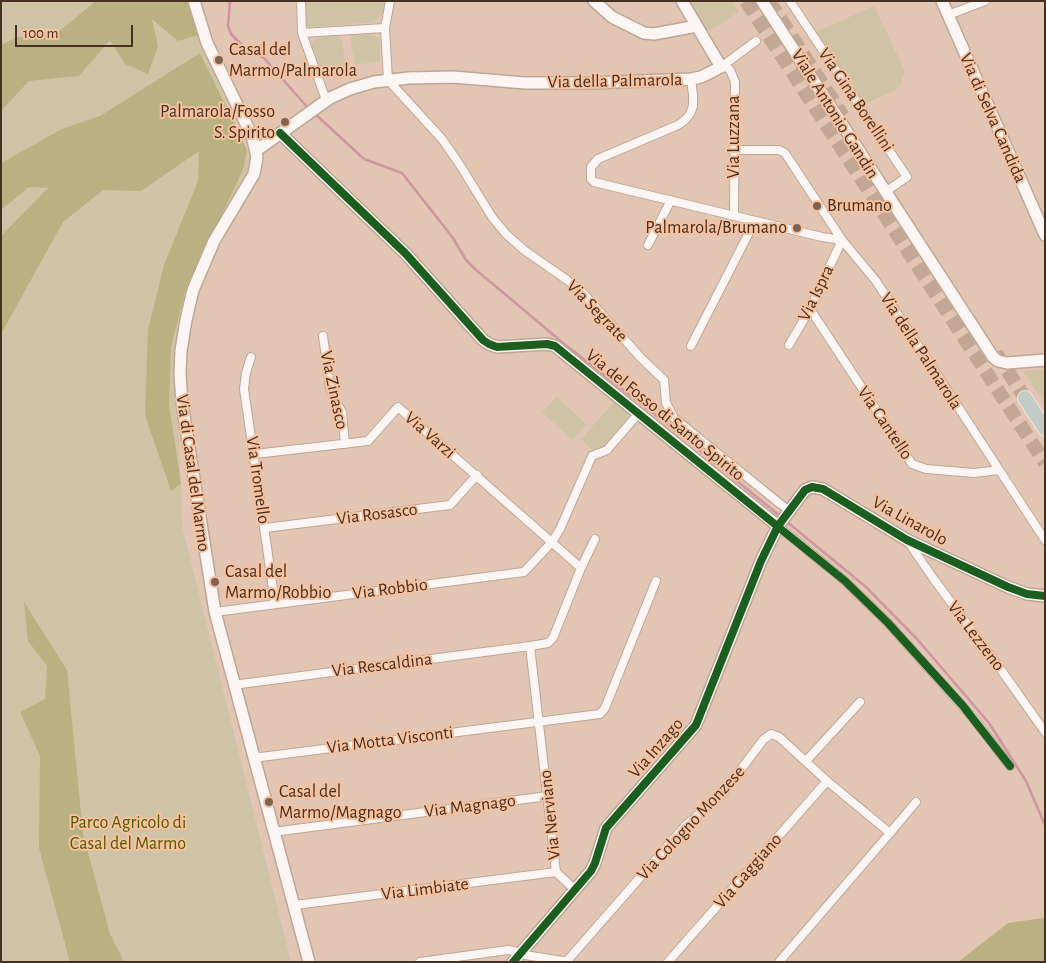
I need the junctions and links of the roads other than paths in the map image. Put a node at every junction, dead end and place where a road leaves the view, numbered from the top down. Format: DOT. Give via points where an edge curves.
graph roads {
  1 [pos="194,1"];
  2 [pos="301,1"];
  3 [pos="390,1"];
  4 [pos="594,1"];
  5 [pos="682,1"];
  6 [pos="762,1"];
  7 [pos="790,1"];
  8 [pos="942,1"];
  9 [pos="985,1"];
  10 [pos="948,15"];
  11 [pos="697,26"];
  12 [pos="385,28"];
  13 [pos="302,33"];
  14 [pos="756,41"];
  15 [pos="721,66"];
  16 [pos="691,79"];
  17 [pos="388,80"];
  18 [pos="317,107"];
  19 [pos="280,133"];
  20 [pos="257,150"];
  21 [pos="734,150"];
  22 [pos="885,192"];
  23 [pos="671,200"];
  24 [pos="734,216"];
  25 [pos="755,221"];
  26 [pos="1045,236"];
  27 [pos="842,240"];
  28 [pos="648,245"];
  29 [pos="810,309"];
  30 [pos="323,336"];
  31 [pos="789,345"];
  32 [pos="691,346"];
  33 [pos="251,357"];
  34 [pos="1045,360"];
  35 [pos="1025,398"];
  36 [pos="638,414"];
  37 [pos="1045,429"];
  38 [pos="345,444"];
  39 [pos="255,454"];
  40 [pos="999,470"];
  41 [pos="477,475"];
  42 [pos="789,511"];
  43 [pos="778,526"];
  44 [pos="265,528"];
  45 [pos="595,539"];
  46 [pos="907,540"];
  47 [pos="1045,540"];
  48 [pos="552,542"];
  49 [pos="581,568"];
  50 [pos="656,581"];
  51 [pos="1045,596"];
  52 [pos="275,603"];
  53 [pos="215,612"];
  54 [pos="530,646"];
  55 [pos="233,685"];
  56 [pos="860,702"];
  57 [pos="538,722"];
  58 [pos="1045,732"];
  59 [pos="253,758"];
  60 [pos="806,761"];
  61 [pos="1010,766"];
  62 [pos="828,781"];
  63 [pos="548,796"];
  64 [pos="916,802"];
  65 [pos="273,832"];
  66 [pos="890,833"];
  67 [pos="556,872"];
  68 [pos="575,890"];
  69 [pos="294,906"];
  70 [pos="518,959"];
  71 [pos="309,962"];
  72 [pos="420,962"];
  73 [pos="568,962"];
  74 [pos="668,962"];
  75 [pos="779,962"];
  1 -- 20 [label="street, Via di Casal del Marmo" via="209,48"];
  2 -- 13 [label="street"];
  3 -- 12 [label="street"];
  4 -- 11 [label="street" via="612,17 644,34"];
  5 -- 11 [label="street"];
  6 -- 22 [label="street, Viale Antonio Gandin"];
  7 -- 22 [label="street, Via Gina Borellini" via="907,177"];
  8 -- 10 [label="street, Via di Selva Candida"];
  9 -- 10 [label="street"];
  10 -- 26 [label="street, Via di Selva Candida"];
  11 -- 15 [label="street"];
  12 -- 13 [label="street"];
  12 -- 17 [label="street"];
  13 -- 18 [label="street"];
  14 -- 15 [label="street"];
  15 -- 16 [label="street"];
  15 -- 21 [label="street, Via Luzzana" via="729,70 734,79"];
  16 -- 17 [label="street, Via della Palmarola" via="555,84 447,77"];
  16 -- 23 [label="street, Via della Palmarola" via="693,106 685,120 601,157 591,169 590,178 594,182"];
  17 -- 18 [label="street, Via della Palmarola" via="360,85"];
  17 -- 42 [label="street, Via Segrate" via="442,139 498,225 524,250 582,292 664,380 666,403 674,418"];
  18 -- 19 [label="street, Via della Palmarola"];
  19 -- 20 [label="street, Via della Palmarola"];
  19 -- 36 [label="street, Via del Fosso di Santo Spirito" via="406,254 483,340 497,347 554,345"];
  20 -- 53 [label="street, Via di Casal del Marmo" via="254,174 214,241 195,283 181,357 183,412"];
  21 -- 24 [label="street, Via Luzzana"];
  21 -- 27 [label="street" via="784,151"];
  22 -- 34 [label="street, Viale Antonio Gandin" via="993,358 1007,363"];
  23 -- 24 [label="street, Via della Palmarola"];
  23 -- 28 [label="street"];
  24 -- 25 [label="street, Via della Palmarola"];
  25 -- 27 [label="street, Via della Palmarola"];
  25 -- 32 [label="street"];
  27 -- 29 [label="street, Via Ispra"];
  27 -- 40 [label="street, Via della Palmarola" via="876,281"];
  29 -- 31 [label="street, Via Ispra"];
  29 -- 40 [label="street, Via Cantello" via="912,464 926,469 974,473"];
  30 -- 38 [label="street, Via Zinasco" via="330,388 342,412"];
  33 -- 39 [label="street, Via Tromello" via="244,389"];
  35 -- 37 [label="highway"];
  36 -- 43 [label="street, Via del Fosso di Santo Spirito"];
  36 -- 48 [label="street, Via Robbio" via="607,450 592,456"];
  38 -- 39 [label="street, Via Varzi"];
  38 -- 41 [label="street, Via Varzi" via="368,441 398,407"];
  39 -- 44 [label="street, Via Tromello"];
  40 -- 47 [label="street, Via della Palmarola"];
  41 -- 44 [label="street, Via Rosasco" via="450,506"];
  41 -- 48 [label="street, Via Varzi"];
  42 -- 43 [label="street, Via Linarolo"];
  42 -- 46 [label="street, Via Linarolo" via="805,490 818,487"];
  43 -- 61 [label="street, Via del Fosso di Santo Spirito" via="882,616 968,712"];
  43 -- 68 [label="street, Via Inzago" via="751,583 696,724 606,828 594,867"];
  44 -- 52 [label="street, Via Tromello"];
  45 -- 49 [label="street"];
  46 -- 51 [label="street, Via Linarolo" via="1008,588"];
  46 -- 58 [label="street, Via Lezzeno"];
  48 -- 49 [label="street, Via Varzi"];
  48 -- 52 [label="street, Via Robbio" via="524,572"];
  49 -- 54 [label="street" via="553,640"];
  50 -- 57 [label="street, Via Motta Visconti" via="604,711 597,715"];
  52 -- 53 [label="street, Via Robbio"];
  53 -- 55 [label="street, Via di Casal del Marmo"];
  54 -- 55 [label="street, Via Rescaldina"];
  54 -- 57 [label="street, Via Nerviano"];
  55 -- 59 [label="street, Via di Casal del Marmo"];
  56 -- 60 [label="street"];
  57 -- 59 [label="street, Via Motta Visconti"];
  57 -- 63 [label="street, Via Nerviano"];
  59 -- 65 [label="street, Via di Casal del Marmo"];
  60 -- 62 [label="street, Via Cologno Monzese"];
  60 -- 73 [label="street, Via Cologno Monzese" via="776,735 766,737 729,787 686,825"];
  62 -- 66 [label="street, Via Cologno Monzese"];
  62 -- 74 [label="street, Via Gaggiano"];
  63 -- 65 [label="street, Via Magnago"];
  63 -- 67 [label="street, Via Nerviano"];
  64 -- 66 [label="street"];
  65 -- 69 [label="street, Via di Casal del Marmo"];
  66 -- 75 [label="street"];
  67 -- 68 [label="street, Via Nerviano"];
  67 -- 69 [label="street, Via Limbiate"];
  68 -- 70 [label="street, Via Inzago"];
  69 -- 71 [label="street, Via di Casal del Marmo"];
  70 -- 72 [label="street, Via Cologno Monzese" via="514,951 504,950"];
  70 -- 73 [label="street, Via Cologno Monzese"];
}
